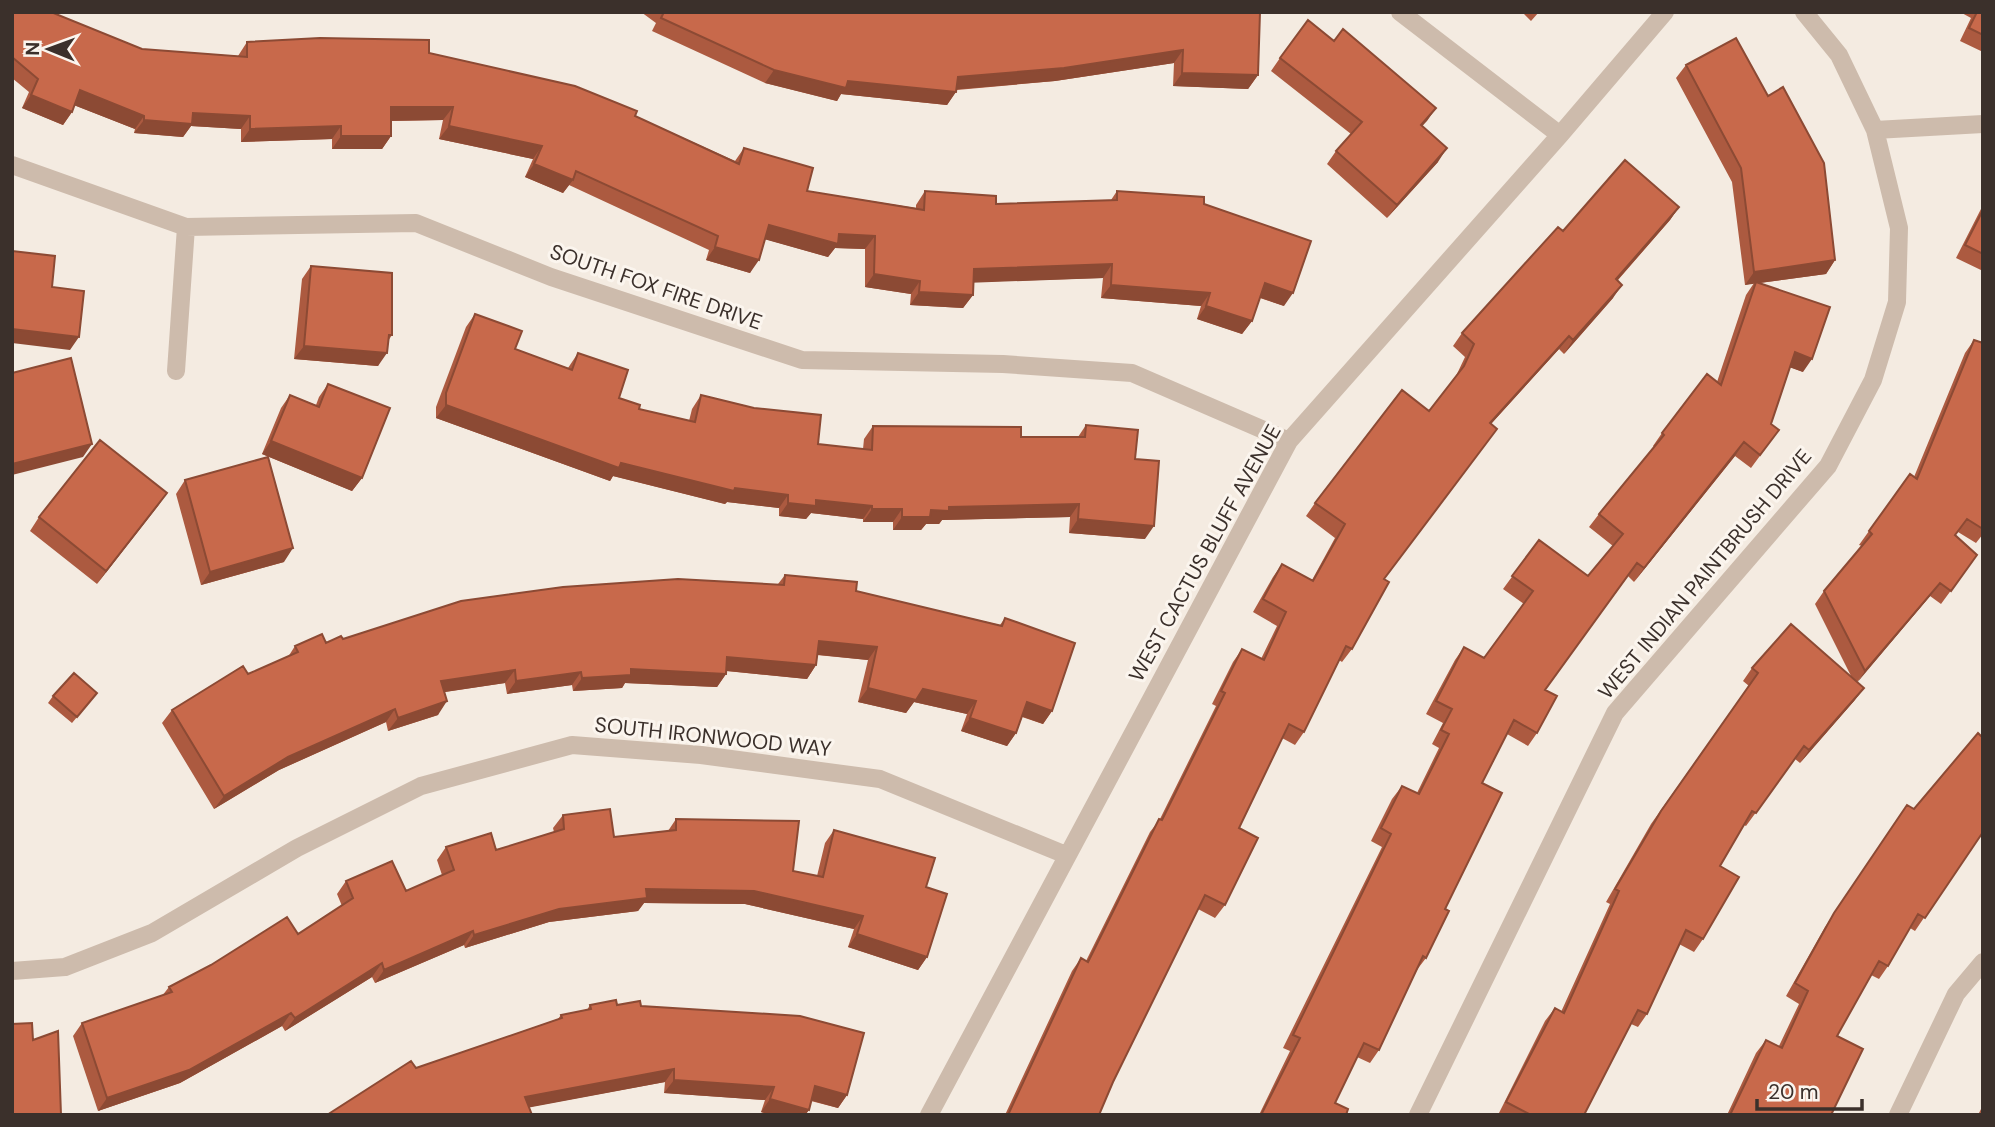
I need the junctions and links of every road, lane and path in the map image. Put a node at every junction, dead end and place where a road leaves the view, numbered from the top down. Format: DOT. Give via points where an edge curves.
graph roads {
  1 [pos="1400,12"];
  2 [pos="1665,12"];
  3 [pos="1804,12"];
  4 [pos="1983,124"];
  5 [pos="1875,130"];
  6 [pos="1560,135"];
  7 [pos="12,164"];
  8 [pos="186,226"];
  9 [pos="176,371"];
  10 [pos="1289,440"];
  11 [pos="1066,855"];
  12 [pos="1983,962"];
  13 [pos="12,971"];
  14 [pos="929,1115"];
  15 [pos="1418,1115"];
  16 [pos="1898,1115"];
  1 -- 6 [label="street"];
  2 -- 6 [label="street, WEST CACTUS BLUFF AVENUE"];
  3 -- 5 [label="street, WEST INDIAN PAINTBRUSH DRIVE" via="1839,55"];
  4 -- 5 [label="street"];
  5 -- 15 [label="street, WEST INDIAN PAINTBRUSH DRIVE" via="1899,228 1897,302 1873,380 1828,466 1615,713"];
  6 -- 10 [label="street, WEST CACTUS BLUFF AVENUE"];
  7 -- 8 [label="street, SOUTH FOX FIRE DRIVE"];
  8 -- 9 [label="street"];
  8 -- 10 [label="street, SOUTH FOX FIRE DRIVE" via="416,223 551,276 802,360 1003,364 1132,373"];
  10 -- 11 [label="street, WEST CACTUS BLUFF AVENUE"];
  11 -- 13 [label="street, SOUTH IRONWOOD WAY" via="880,779 701,755 572,745 421,786 297,848 152,933 65,967"];
  11 -- 14 [label="street, WEST CACTUS BLUFF AVENUE"];
  12 -- 16 [label="street" via="1956,994"];
}
